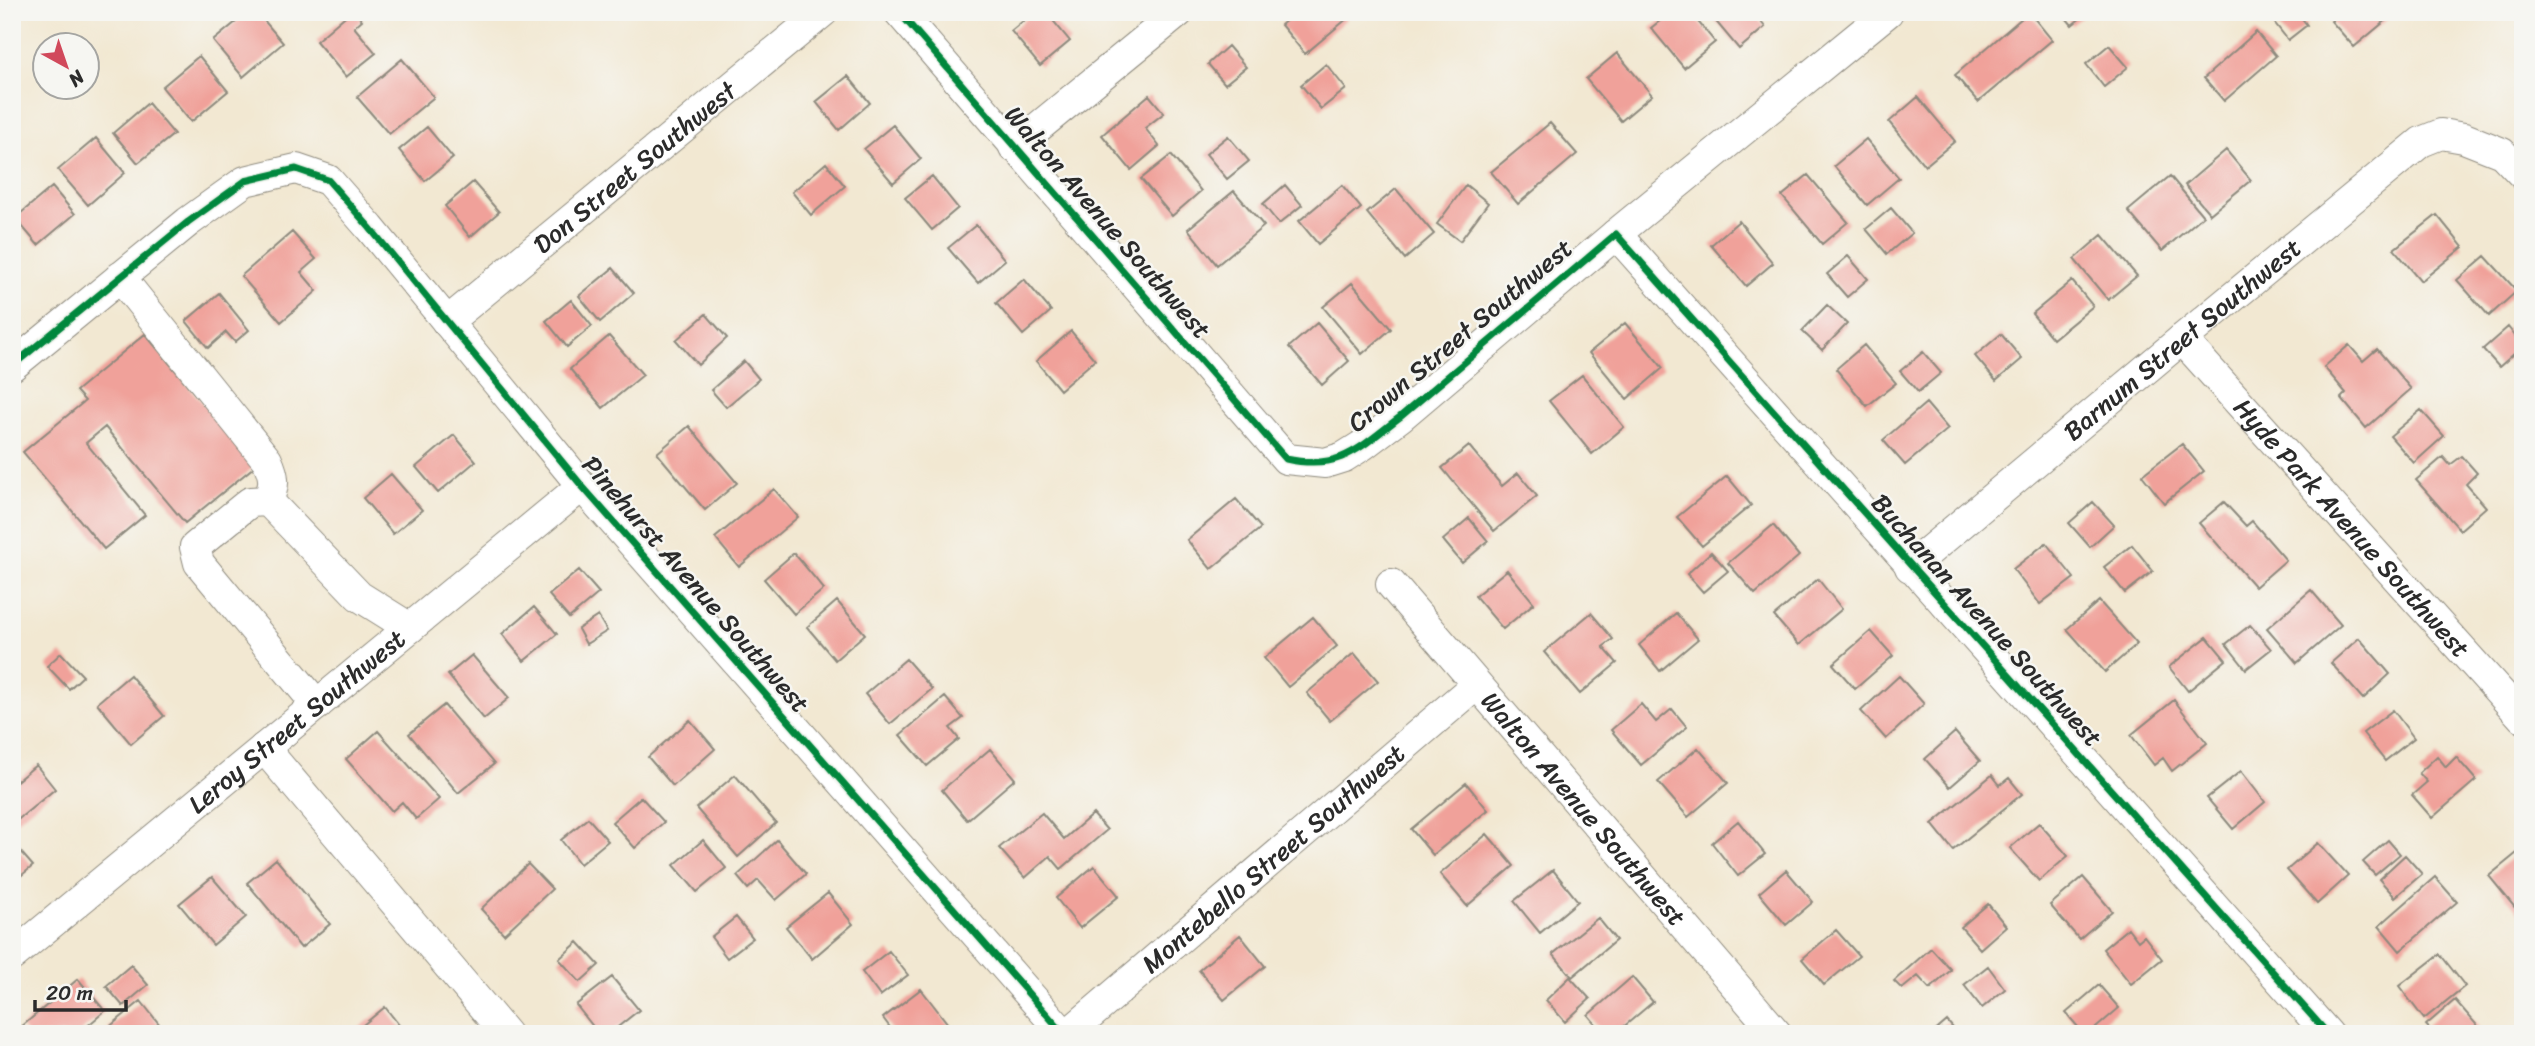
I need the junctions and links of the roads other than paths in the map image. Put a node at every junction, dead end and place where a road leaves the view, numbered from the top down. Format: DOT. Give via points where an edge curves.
graph roads {
  1 [pos="822,12"];
  2 [pos="899,12"];
  3 [pos="1179,12"];
  4 [pos="1888,12"];
  5 [pos="1014,147"];
  6 [pos="2523,175"];
  7 [pos="1616,233"];
  8 [pos="120,277"];
  9 [pos="447,322"];
  10 [pos="2182,339"];
  11 [pos="16,356"];
  12 [pos="1286,459"];
  13 [pos="582,486"];
  14 [pos="268,501"];
  15 [pos="1910,566"];
  16 [pos="1391,584"];
  17 [pos="410,628"];
  18 [pos="1476,685"];
  19 [pos="317,705"];
  20 [pos="2523,718"];
  21 [pos="264,748"];
  22 [pos="12,957"];
  23 [pos="506,1034"];
  24 [pos="1066,1034"];
  25 [pos="1777,1034"];
  26 [pos="2328,1034"];
  1 -- 9 [label="street, Don Street Southwest"];
  2 -- 5 [label="street, Walton Avenue Southwest"];
  3 -- 5 [label="street"];
  4 -- 7 [label="street, Crown Street Southwest"];
  5 -- 12 [label="street, Walton Avenue Southwest"];
  6 -- 10 [label="street, Barnum Street Southwest" via="2502,153 2464,138 2441,134 2421,142"];
  7 -- 12 [label="street, Crown Street Southwest" via="1363,445 1325,463"];
  7 -- 15 [label="street, Buchanan Avenue Southwest"];
  8 -- 9 [label="street, Pinehurst Avenue Southwest" via="245,181 296,169 328,180"];
  8 -- 11 [label="street"];
  8 -- 14 [label="street" via="267,460 275,485"];
  9 -- 13 [label="street, Pinehurst Avenue Southwest"];
  10 -- 15 [label="street, Barnum Street Southwest"];
  10 -- 20 [label="street, Hyde Park Avenue Southwest"];
  13 -- 17 [label="street, Leroy Street Southwest"];
  13 -- 24 [label="street, Pinehurst Avenue Southwest"];
  14 -- 17 [label="street" via="359,596"];
  14 -- 19 [label="street" via="250,502 195,547 197,560"];
  15 -- 26 [label="street, Buchanan Avenue Southwest"];
  16 -- 18 [label="street, Walton Avenue Southwest"];
  17 -- 19 [label="street, Leroy Street Southwest"];
  18 -- 24 [label="street, Montebello Street Southwest"];
  18 -- 25 [label="street, Walton Avenue Southwest"];
  19 -- 21 [label="street, Leroy Street Southwest"];
  21 -- 22 [label="street, Leroy Street Southwest"];
  21 -- 23 [label="street"];
}
